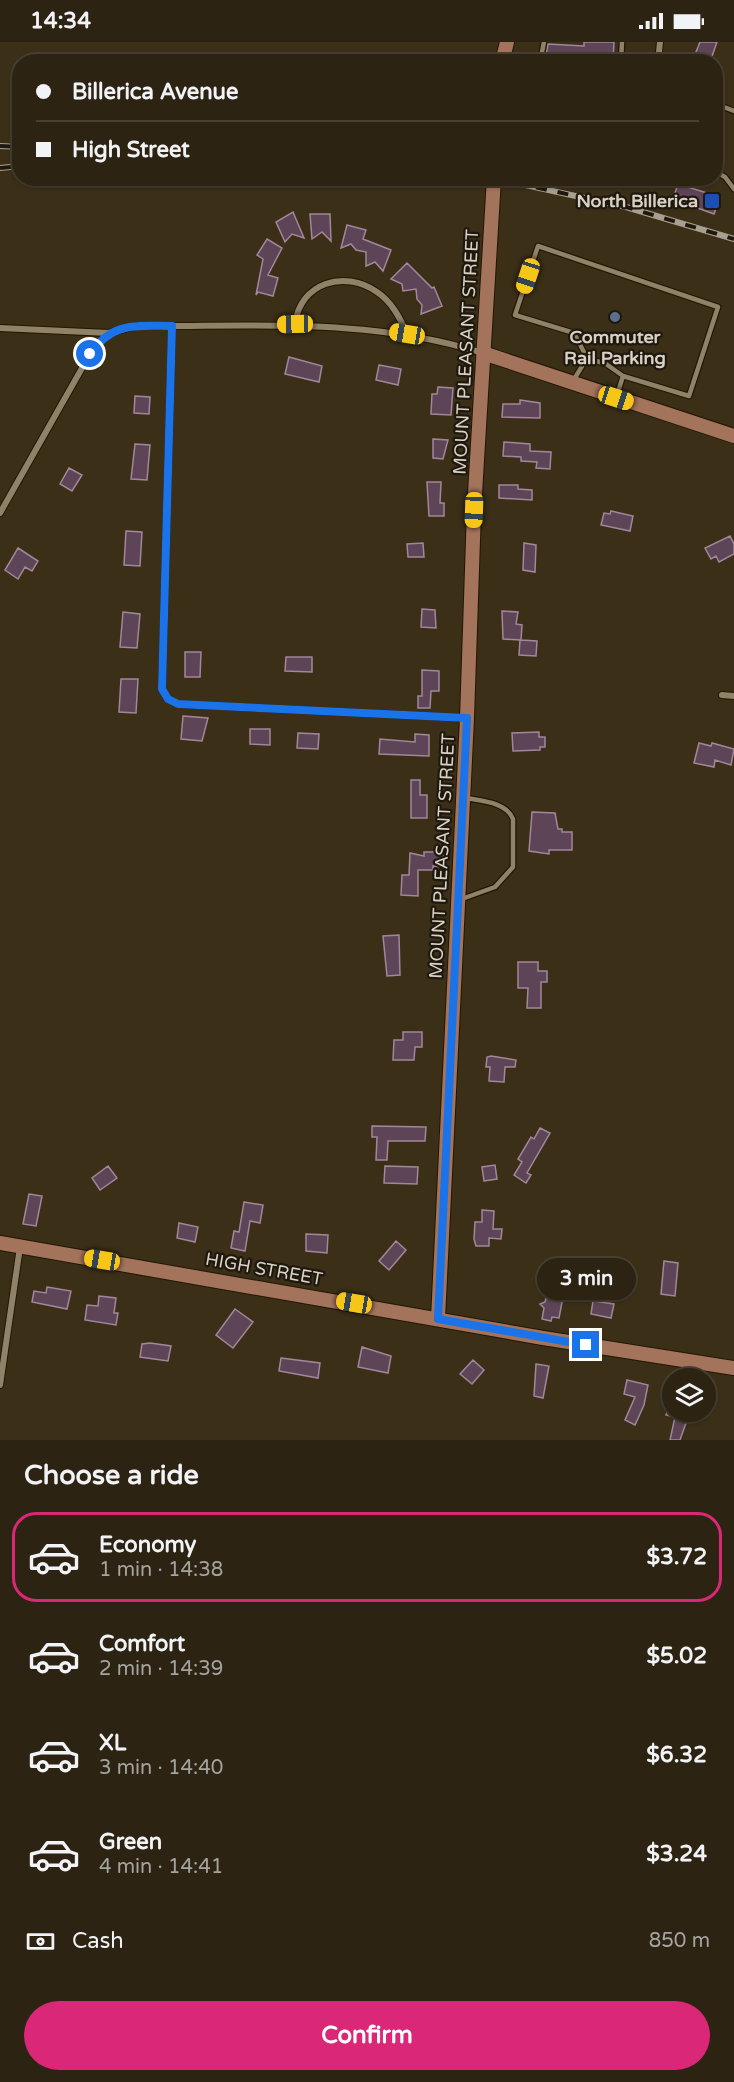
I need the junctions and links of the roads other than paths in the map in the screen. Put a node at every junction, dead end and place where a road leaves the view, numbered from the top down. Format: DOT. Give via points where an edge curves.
graph roads {
  1 [pos="723,176"];
  2 [pos="493,186"];
  3 [pos="734,189"];
  4 [pos="295,324"];
  5 [pos="172,326"];
  6 [pos="0,328"];
  7 [pos="109,333"];
  8 [pos="407,334"];
  9 [pos="483,353"];
  10 [pos="587,358"];
  11 [pos="623,376"];
  12 [pos="571,384"];
  13 [pos="616,398"];
  14 [pos="734,436"];
  15 [pos="0,513"];
  16 [pos="722,695"];
  17 [pos="734,696"];
  18 [pos="467,718"];
  19 [pos="463,797"];
  20 [pos="458,901"];
  21 [pos="0,1243"];
  22 [pos="20,1246"];
  23 [pos="438,1319"];
  24 [pos="734,1368"];
  25 [pos="0,1385"];
  1 -- 3 [label="lane"];
  2 -- 9 [label="main road, MOUNT PLEASANT STREET"];
  4 -- 5 [label="street"];
  4 -- 8 [label="street"];
  4 -- 8 [label="street" via="306,295 324,283 353,281 377,292 398,313"];
  5 -- 7 [label="street" via="125,327"];
  5 -- 18 [label="street" via="162,689 168,699 178,704"];
  6 -- 7 [label="street"];
  7 -- 15 [label="street" via="90,354"];
  8 -- 9 [label="street"];
  9 -- 12 [label="main road"];
  9 -- 18 [label="main road, MOUNT PLEASANT STREET"];
  10 -- 11 [label="lane" via="606,364"];
  10 -- 11 [label="lane" via="574,333 515,315 538,246 718,307 689,396"];
  10 -- 12 [label="lane"];
  11 -- 13 [label="lane"];
  12 -- 13 [label="main road"];
  13 -- 14 [label="main road"];
  16 -- 17 [label="street"];
  18 -- 19 [label="main road, MOUNT PLEASANT STREET"];
  19 -- 20 [label="main road, MOUNT PLEASANT STREET"];
  19 -- 20 [label="lane" via="510,812 513,867 502,881"];
  20 -- 23 [label="main road, MOUNT PLEASANT STREET"];
  21 -- 22 [label="main road, HIGH STREET"];
  22 -- 23 [label="main road, HIGH STREET"];
  22 -- 25 [label="street"];
  23 -- 24 [label="main road, HIGH STREET"];
}
